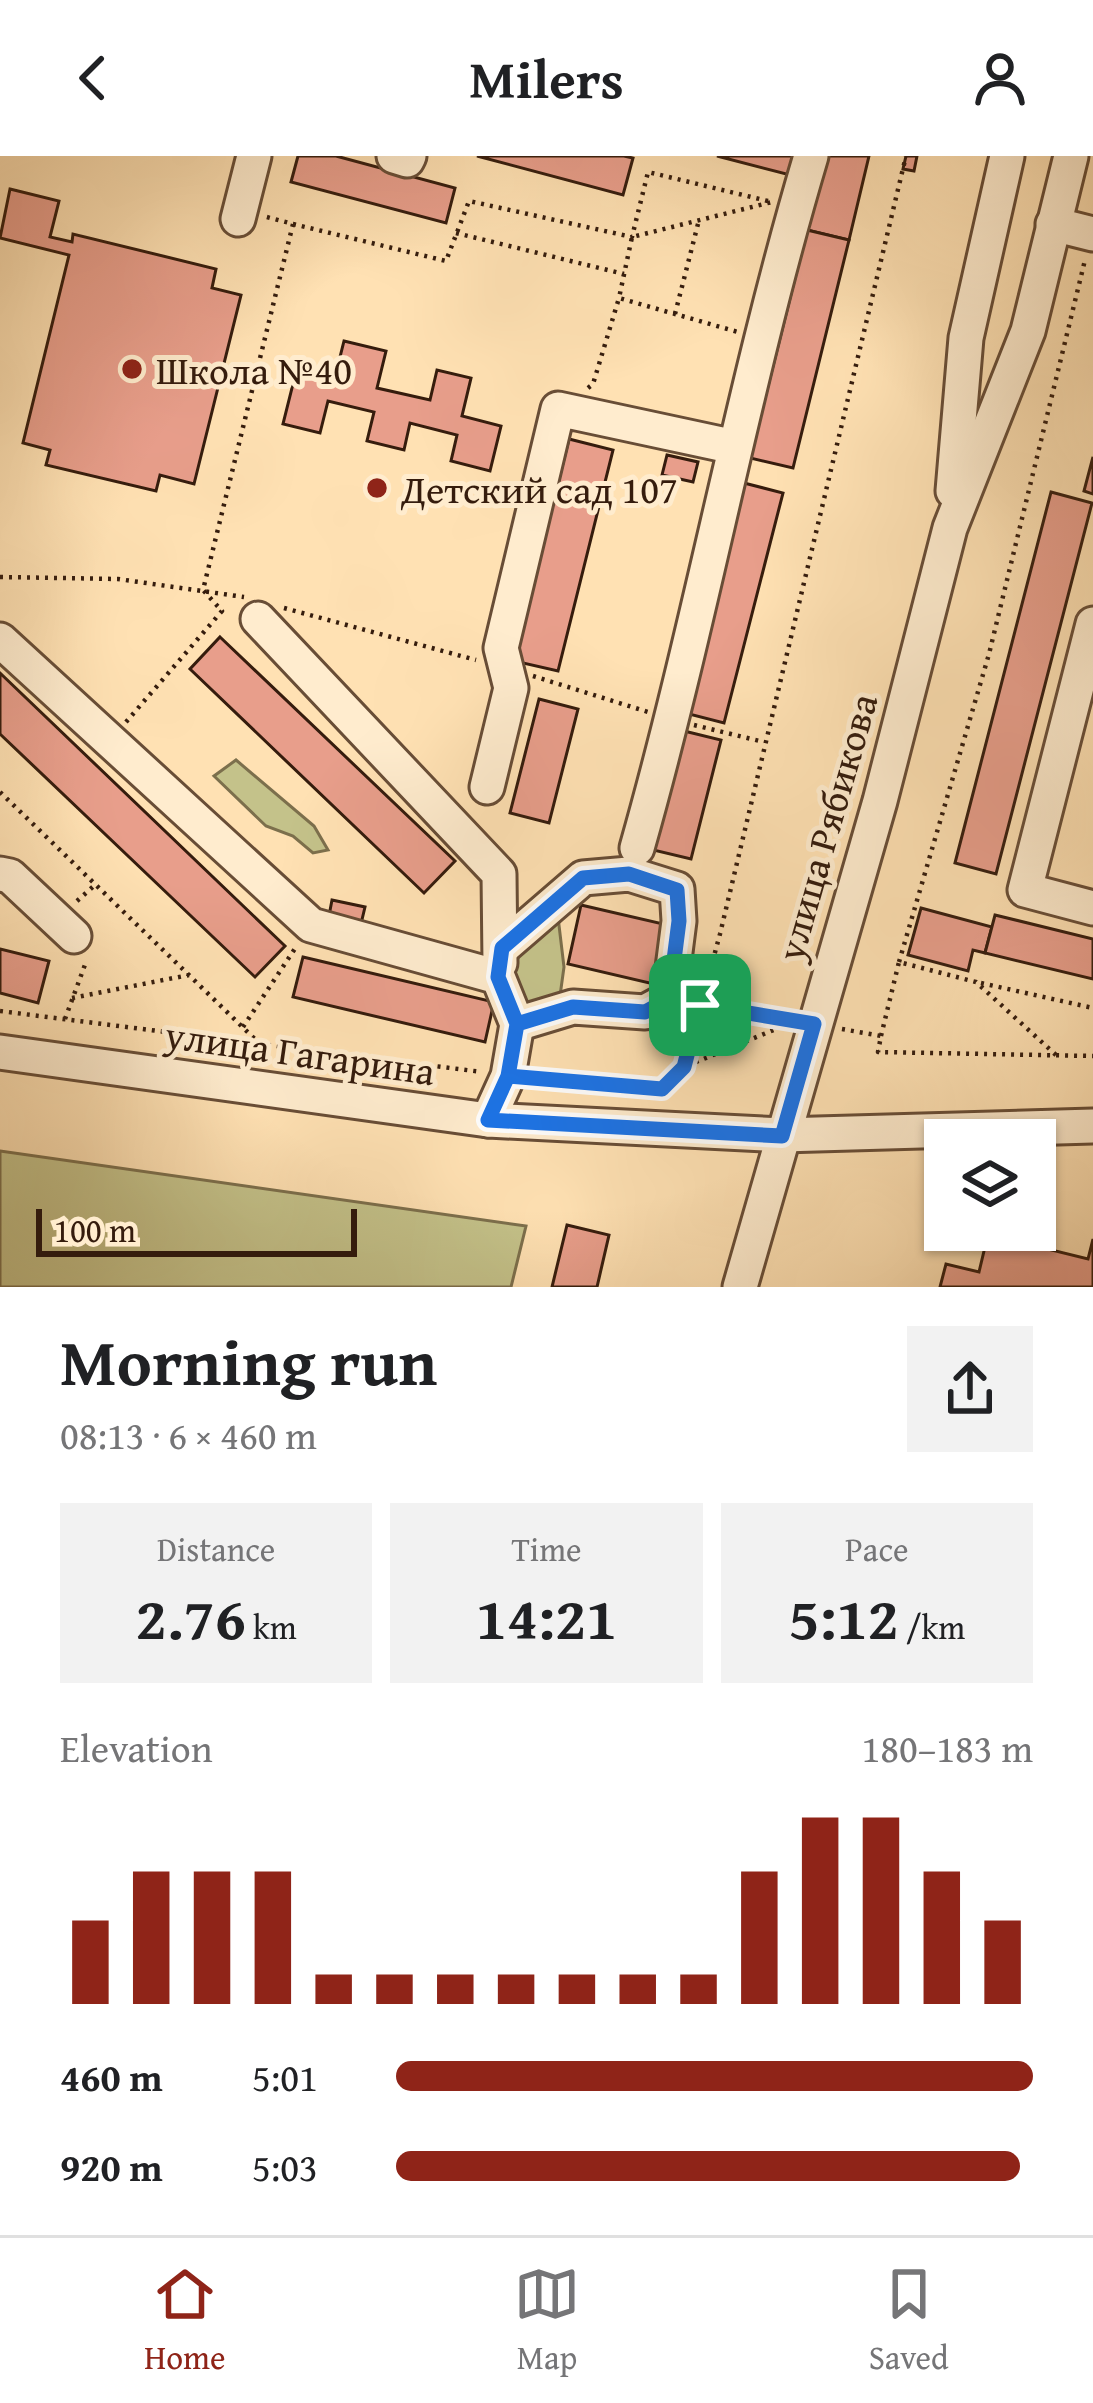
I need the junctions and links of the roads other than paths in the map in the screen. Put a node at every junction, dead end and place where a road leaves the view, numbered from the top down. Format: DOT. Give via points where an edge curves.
graph roads {
  1 [pos="254,156"];
  2 [pos="394,156"];
  3 [pos="409,156"];
  4 [pos="811,156"];
  5 [pos="1007,156"];
  6 [pos="1071,156"];
  7 [pos="239,214"];
  8 [pos="1054,224"];
  9 [pos="1092,234"];
  10 [pos="974,308"];
  11 [pos="1028,331"];
  12 [pos="735,447"];
  13 [pos="950,528"];
  14 [pos="258,607"];
  15 [pos="1093,624"];
  16 [pos="0,640"];
  17 [pos="487,787"];
  18 [pos="637,848"];
  19 [pos="0,874"];
  20 [pos="1093,908"];
  21 [pos="74,936"];
  22 [pos="500,963"];
  23 [pos="517,1024"];
  24 [pos="0,1052"];
  25 [pos="488,1120"];
  26 [pos="1093,1126"];
  27 [pos="782,1136"];
  28 [pos="740,1287"];
  1 -- 7 [label="street"];
  2 -- 3 [label="street"];
  4 -- 12 [label="street"];
  5 -- 10 [label="street, улица Рябикова"];
  6 -- 8 [label="street, улица Рябикова"];
  8 -- 9 [label="street"];
  8 -- 11 [label="street, улица Рябикова"];
  10 -- 11 [label="street" via="993,329"];
  10 -- 13 [label="street, улица Рябикова"];
  11 -- 13 [label="street, улица Рябикова"];
  12 -- 17 [label="street" via="558,410 501,648 511,688"];
  12 -- 18 [label="street"];
  13 -- 27 [label="street, улица Рябикова"];
  14 -- 22 [label="street" via="500,874"];
  15 -- 20 [label="street" via="1025,890"];
  16 -- 22 [label="street" via="311,925"];
  19 -- 21 [label="street"];
  22 -- 23 [label="street"];
  22 -- 23 [label="street" via="583,878 629,874 677,890 669,999 645,1012 573,1007"];
  23 -- 25 [label="street" via="508,1076"];
  24 -- 25 [label="street, улица Гагарина"];
  25 -- 27 [label="street, улица Гагарина"];
  26 -- 27 [label="street, улица Гагарина"];
  27 -- 28 [label="street, улица Рябикова"];
}
